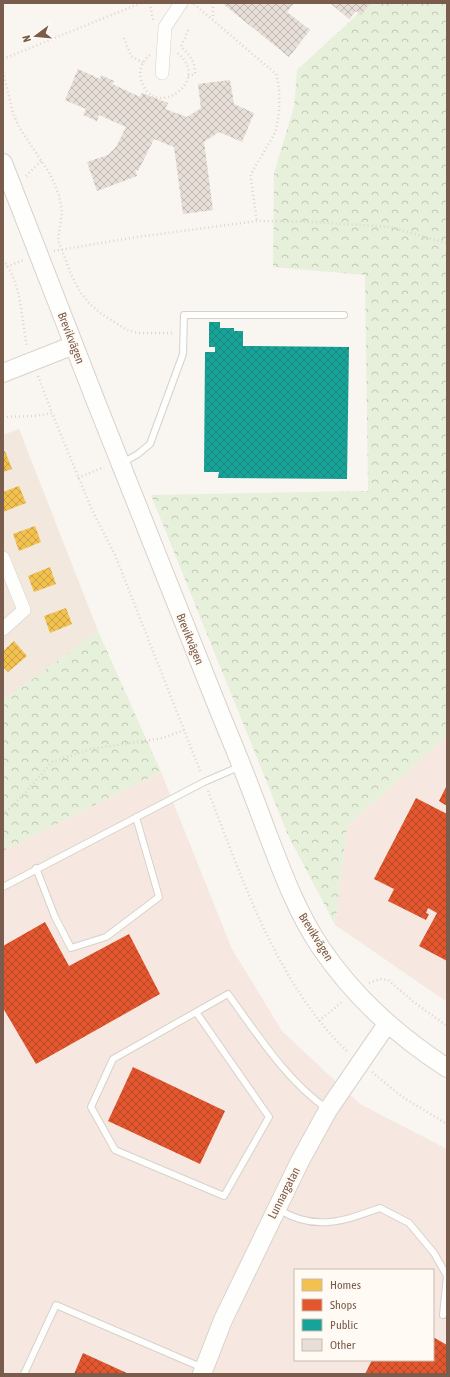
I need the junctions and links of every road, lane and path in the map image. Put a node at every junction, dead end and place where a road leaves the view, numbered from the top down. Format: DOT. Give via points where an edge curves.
graph roads {
  1 [pos="141,3"];
  2 [pos="181,3"];
  3 [pos="194,3"];
  4 [pos="213,3"];
  5 [pos="213,19"];
  6 [pos="189,28"];
  7 [pos="124,38"];
  8 [pos="3,59"];
  9 [pos="143,63"];
  10 [pos="3,72"];
  11 [pos="162,74"];
  12 [pos="188,76"];
  13 [pos="41,161"];
  14 [pos="3,163"];
  15 [pos="26,176"];
  16 [pos="257,221"];
  17 [pos="447,243"];
  18 [pos="61,249"];
  19 [pos="3,260"];
  20 [pos="344,315"];
  21 [pos="184,333"];
  22 [pos="74,345"];
  23 [pos="28,352"];
  24 [pos="36,371"];
  25 [pos="3,373"];
  26 [pos="52,413"];
  27 [pos="112,465"];
  28 [pos="78,478"];
  29 [pos="3,558"];
  30 [pos="3,628"];
  31 [pos="184,730"];
  32 [pos="242,766"];
  33 [pos="3,815"];
  34 [pos="136,817"];
  35 [pos="36,868"];
  36 [pos="3,887"];
  37 [pos="196,1012"];
  38 [pos="387,1024"];
  39 [pos="447,1068"];
  40 [pos="328,1110"];
  41 [pos="276,1208"];
  42 [pos="443,1315"];
  43 [pos="203,1371"];
  44 [pos="24,1374"];
  1 -- 8 [label="path"];
  2 -- 11 [label="street" via="165,27"];
  3 -- 5 [label="path"];
  4 -- 5 [label="path"];
  5 -- 16 [label="path" via="275,72 277,78 277,127 250,180"];
  6 -- 12 [label="path" via="181,47 192,57 195,64 195,74"];
  7 -- 9 [label="path" via="131,56"];
  10 -- 13 [label="path" via="13,113"];
  13 -- 15 [label="path"];
  13 -- 18 [label="path" via="50,174 62,212 58,240"];
  14 -- 22 [label="street, Brevikvägen"];
  16 -- 17 [label="path" via="390,227"];
  16 -- 18 [label="path"];
  18 -- 21 [label="path" via="80,292 89,303 113,322 138,333"];
  19 -- 23 [label="path" via="16,286"];
  20 -- 21 [label="lane" via="184,315"];
  21 -- 27 [label="lane" via="184,354 150,444 138,454"];
  22 -- 25 [label="street"];
  22 -- 27 [label="street, Brevikvägen"];
  24 -- 26 [label="path"];
  27 -- 28 [label="path"];
  27 -- 32 [label="street, Brevikvägen"];
  29 -- 30 [label="street" via="24,610"];
  31 -- 33 [label="path" via="163,738 91,748 52,762"];
  32 -- 34 [label="lane" via="204,782"];
  32 -- 38 [label="street, Brevikvägen" via="300,914 342,977 363,1002"];
  34 -- 35 [label="lane"];
  34 -- 35 [label="lane" via="159,897 106,937 71,948 55,917"];
  35 -- 36 [label="lane"];
  37 -- 37 [label="lane" via="113,1059 91,1107 114,1150 224,1196 269,1117"];
  37 -- 40 [label="lane" via="228,994 280,1064 310,1097"];
  38 -- 39 [label="street, Brevikvägen"];
  38 -- 40 [label="street, Lunnargatan"];
  40 -- 41 [label="street, Lunnargatan"];
  41 -- 42 [label="lane" via="286,1214 325,1223 340,1222 380,1208 409,1223 434,1253 447,1276"];
  41 -- 43 [label="street, Lunnargatan" via="223,1320"];
  43 -- 44 [label="lane" via="56,1305"];
}
